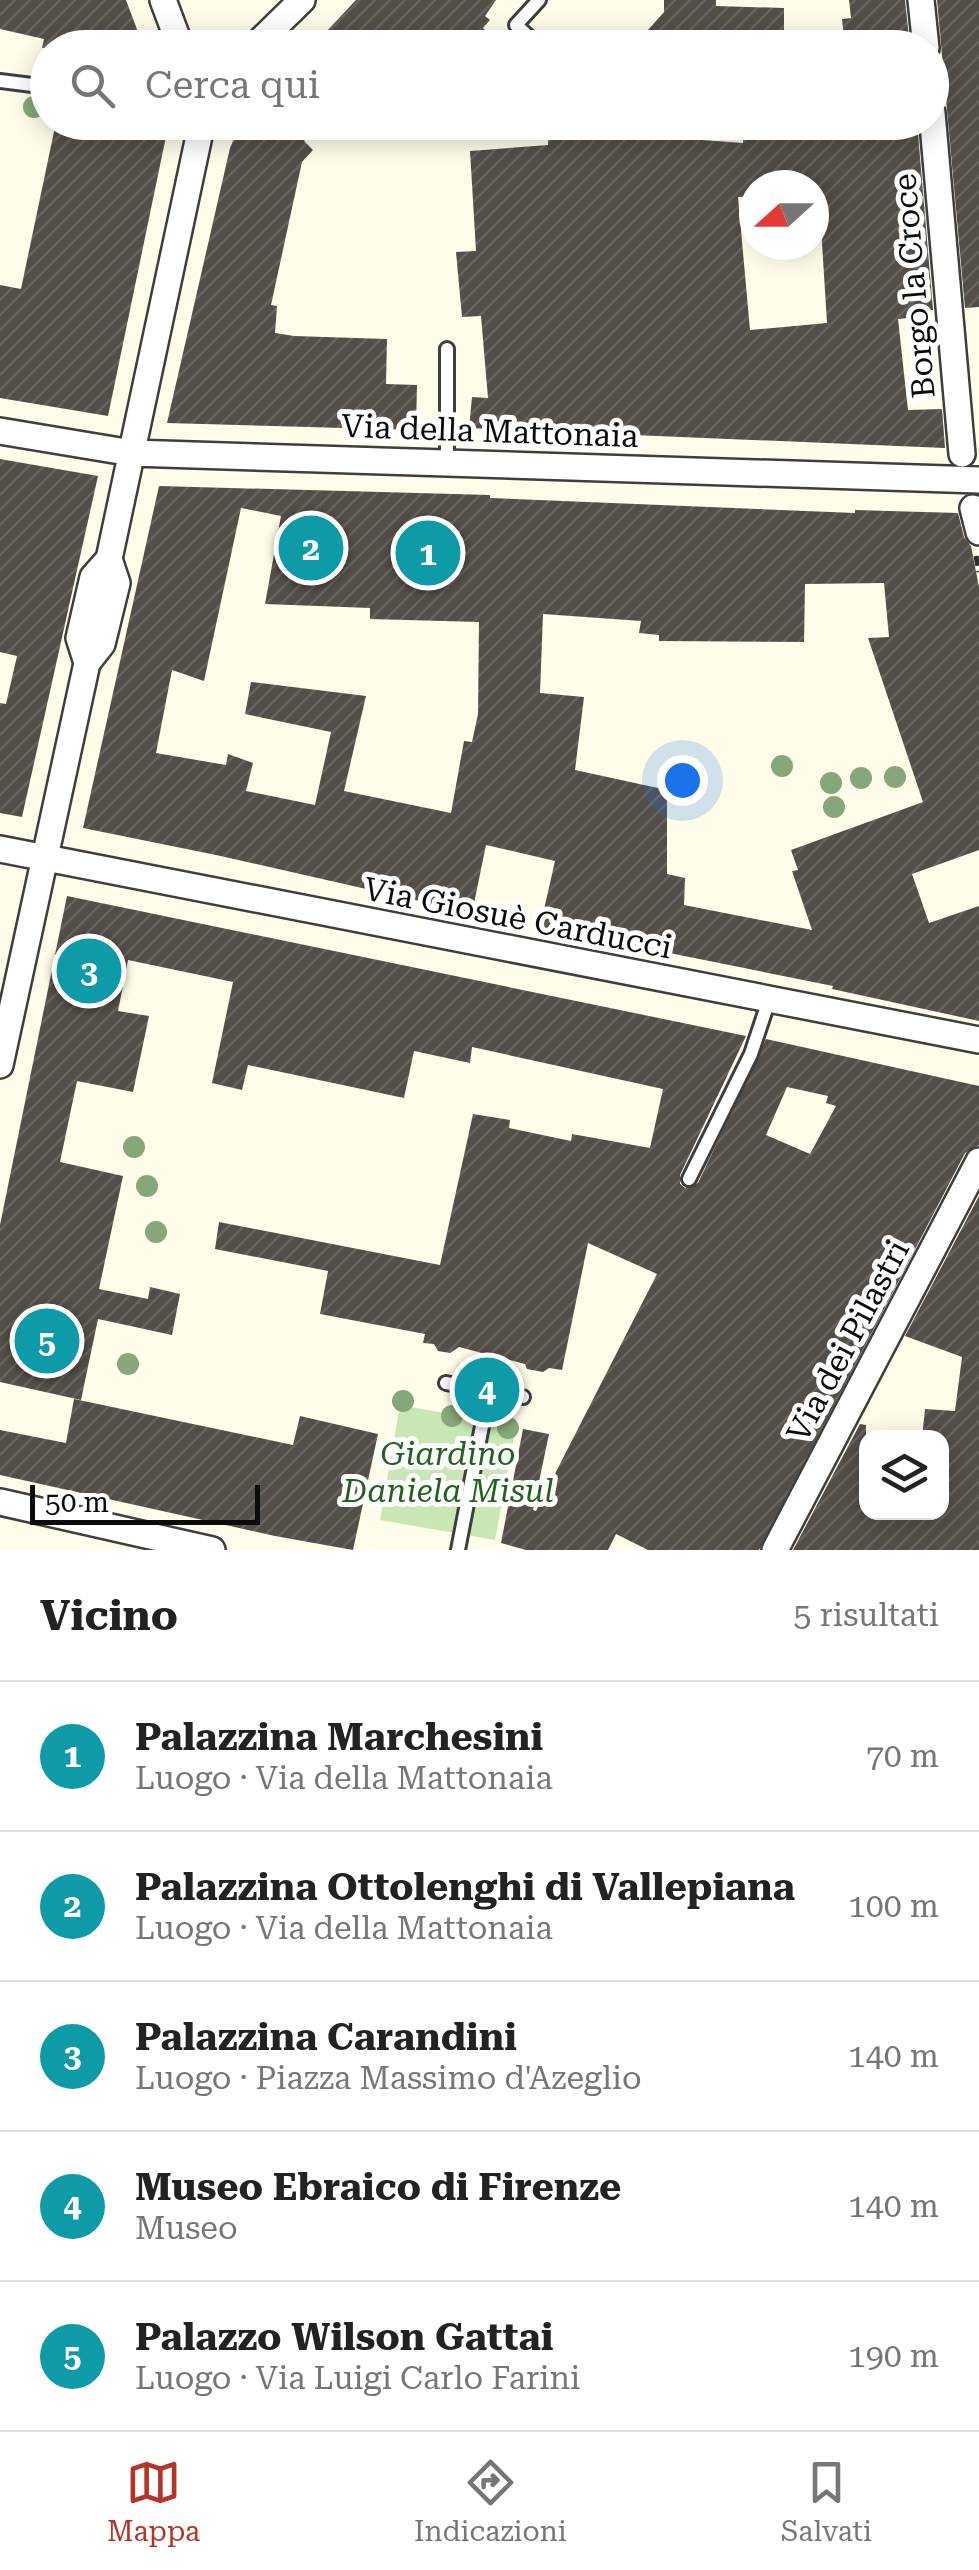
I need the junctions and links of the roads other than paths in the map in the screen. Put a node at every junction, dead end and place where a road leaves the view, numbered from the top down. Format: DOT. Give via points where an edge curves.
graph roads {
  1 [pos="163,0"];
  2 [pos="302,0"];
  3 [pos="539,0"];
  4 [pos="921,0"];
  5 [pos="174,30"];
  6 [pos="271,30"];
  7 [pos="521,30"];
  8 [pos="924,30"];
  9 [pos="0,81"];
  10 [pos="30,85"];
  11 [pos="198,140"];
  12 [pos="934,140"];
  13 [pos="447,350"];
  14 [pos="0,431"];
  15 [pos="132,453"];
  16 [pos="962,454"];
  17 [pos="447,461"];
  18 [pos="979,480"];
  19 [pos="0,849"];
  20 [pos="45,859"];
  21 [pos="769,1000"];
  22 [pos="979,1040"];
  23 [pos="0,1065"];
  24 [pos="979,1162"];
  25 [pos="689,1179"];
  26 [pos="446,1383"];
  27 [pos="489,1390"];
  28 [pos="523,1397"];
  29 [pos="0,1502"];
  30 [pos="212,1550"];
  31 [pos="458,1550"];
  32 [pos="775,1550"];
  1 -- 5 [label="street"];
  2 -- 6 [label="street"];
  3 -- 7 [label="lane" via="516,25"];
  4 -- 8 [label="street"];
  9 -- 10 [label="lane"];
  11 -- 15 [label="street"];
  12 -- 16 [label="street, Borgo la Croce"];
  13 -- 17 [label="lane"];
  14 -- 15 [label="street, Via della Mattonaia"];
  15 -- 17 [label="street, Via della Mattonaia"];
  15 -- 20 [label="street" via="110,559 116,583 102,644 87,663"];
  17 -- 18 [label="street, Via della Mattonaia"];
  19 -- 20 [label="street, Via Giosuè Carducci"];
  20 -- 21 [label="street, Via Giosuè Carducci"];
  20 -- 23 [label="street"];
  21 -- 22 [label="street, Via Giosuè Carducci"];
  21 -- 25 [label="lane" via="751,1054"];
  24 -- 32 [label="street, Via dei Pilastri"];
  26 -- 27 [label="lane"];
  27 -- 28 [label="lane"];
  27 -- 31 [label="lane"];
  29 -- 30 [label="street"];
}
